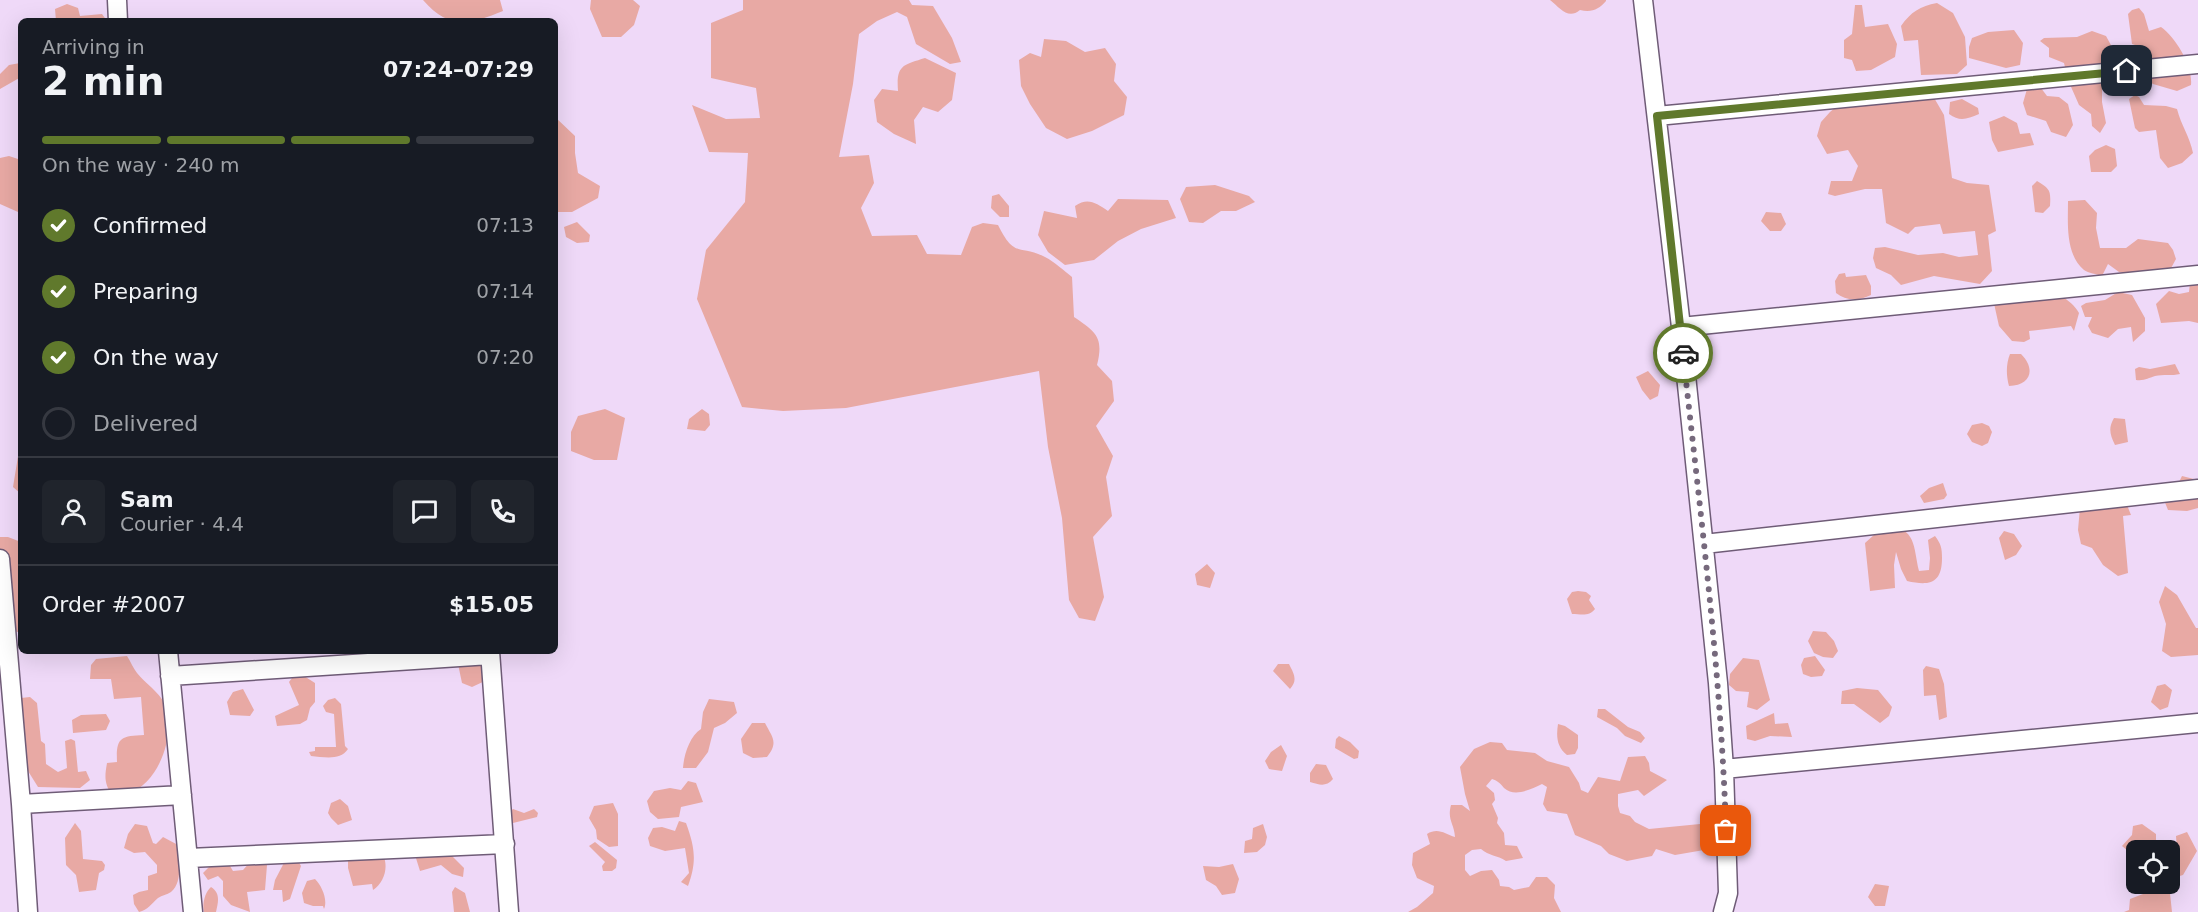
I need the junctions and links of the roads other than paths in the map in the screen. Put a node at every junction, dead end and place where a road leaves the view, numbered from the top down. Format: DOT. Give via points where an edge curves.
graph roads {
  1 [pos="117,0"];
  2 [pos="1642,0"];
  3 [pos="118,18"];
  4 [pos="2198,64"];
  5 [pos="1657,116"];
  6 [pos="2198,275"];
  7 [pos="1681,327"];
  8 [pos="2198,489"];
  9 [pos="1704,544"];
  10 [pos="0,559"];
  11 [pos="168,654"];
  12 [pos="476,654"];
  13 [pos="490,654"];
  14 [pos="170,676"];
  15 [pos="2198,723"];
  16 [pos="1724,769"];
  17 [pos="182,795"];
  18 [pos="21,804"];
  19 [pos="505,844"];
  20 [pos="189,858"];
  21 [pos="28,912"];
  22 [pos="193,912"];
  23 [pos="509,912"];
  24 [pos="1724,912"];
  1 -- 3 [label="street"];
  2 -- 5 [label="street"];
  4 -- 5 [label="street"];
  5 -- 7 [label="street"];
  6 -- 7 [label="street"];
  7 -- 9 [label="street"];
  8 -- 9 [label="street"];
  9 -- 16 [label="street"];
  10 -- 18 [label="street"];
  11 -- 14 [label="street"];
  12 -- 14 [label="street"];
  13 -- 19 [label="street"];
  14 -- 17 [label="street"];
  15 -- 16 [label="street"];
  16 -- 24 [label="street" via="1728,893"];
  17 -- 18 [label="street"];
  17 -- 20 [label="street"];
  18 -- 21 [label="street"];
  19 -- 20 [label="street"];
  19 -- 23 [label="street"];
  20 -- 22 [label="street"];
}
